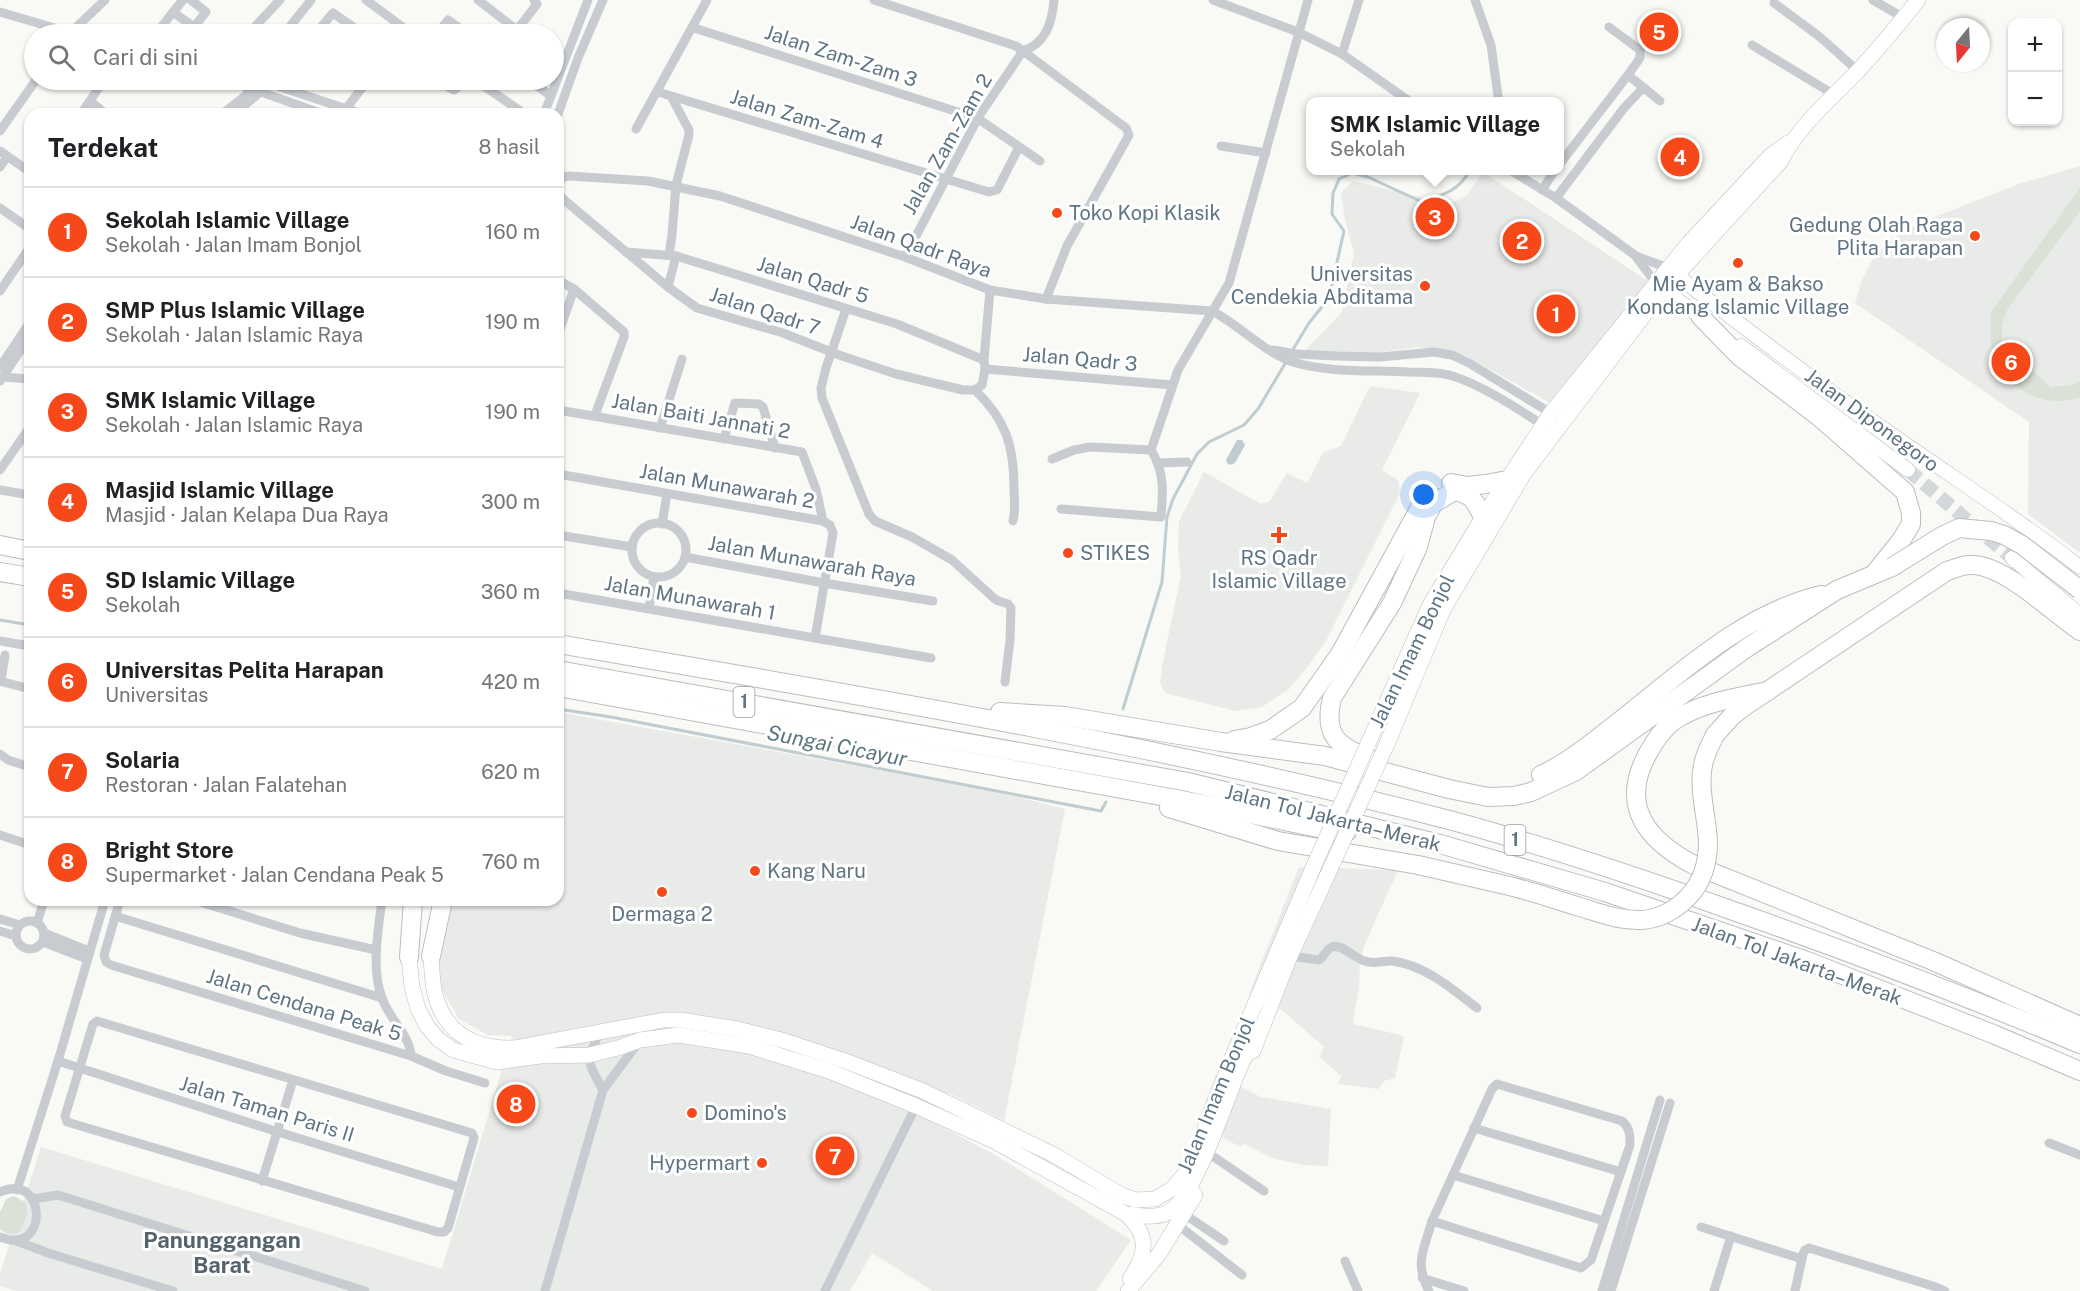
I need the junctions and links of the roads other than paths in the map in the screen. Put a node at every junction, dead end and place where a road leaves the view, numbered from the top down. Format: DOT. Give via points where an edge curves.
graph roads {
  1 [pos="105,0"];
  2 [pos="183,0"];
  3 [pos="190,0"];
  4 [pos="280,0"];
  5 [pos="310,0"];
  6 [pos="366,0"];
  7 [pos="478,0"];
  8 [pos="534,0"];
  9 [pos="588,0"];
  10 [pos="707,0"];
  11 [pos="874,0"];
  12 [pos="1054,0"];
  13 [pos="1214,0"];
  14 [pos="1308,0"];
  15 [pos="1359,0"];
  16 [pos="1475,0"];
  17 [pos="1873,0"];
  18 [pos="1918,0"];
  19 [pos="600,1"];
  20 [pos="1774,3"];
  21 [pos="173,12"];
  22 [pos="3,13"];
  23 [pos="1905,18"];
  24 [pos="0,23"];
  25 [pos="39,24"];
  26 [pos="81,24"];
  27 [pos="164,24"];
  28 [pos="190,24"];
  29 [pos="196,24"];
  30 [pos="257,24"];
  31 [pos="292,24"];
  32 [pos="324,24"];
  33 [pos="347,24"];
  34 [pos="398,24"];
  35 [pos="509,24"];
  36 [pos="522,24"];
  37 [pos="1609,27"];
  38 [pos="694,28"];
  39 [pos="1298,32"];
  40 [pos="1752,45"];
  41 [pos="1023,51"];
  42 [pos="1342,54"];
  43 [pos="564,62"];
  44 [pos="1858,71"];
  45 [pos="1628,75"];
  46 [pos="1643,88"];
  47 [pos="29,90"];
  48 [pos="97,90"];
  49 [pos="251,90"];
  50 [pos="254,90"];
  51 [pos="262,90"];
  52 [pos="290,90"];
  53 [pos="360,90"];
  54 [pos="490,90"];
  55 [pos="543,90"];
  56 [pos="553,90"];
  57 [pos="658,92"];
  58 [pos="262,93"];
  59 [pos="1833,94"];
  60 [pos="551,96"];
  61 [pos="1498,96"];
  62 [pos="1402,97"];
  63 [pos="672,98"];
  64 [pos="320,100"];
  65 [pos="90,101"];
  66 [pos="1660,101"];
  67 [pos="85,108"];
  68 [pos="99,108"];
  69 [pos="229,108"];
  70 [pos="242,108"];
  71 [pos="303,108"];
  72 [pos="318,108"];
  73 [pos="337,108"];
  74 [pos="346,108"];
  75 [pos="516,108"];
  76 [pos="546,108"];
  77 [pos="560,108"];
  78 [pos="977,118"];
  79 [pos="636,129"];
  80 [pos="0,131"];
  81 [pos="1221,146"];
  82 [pos="1019,147"];
  83 [pos="1266,153"];
  84 [pos="4,154"];
  85 [pos="1564,160"];
  86 [pos="1040,161"];
  87 [pos="0,167"];
  88 [pos="24,168"];
  89 [pos="1517,175"];
  90 [pos="1553,175"];
  91 [pos="564,177"];
  92 [pos="946,180"];
  93 [pos="676,185"];
  94 [pos="1542,190"];
  95 [pos="1556,198"];
  96 [pos="564,202"];
  97 [pos="1,211"];
  98 [pos="24,225"];
  99 [pos="626,252"];
  100 [pos="672,255"];
  101 [pos="1636,256"];
  102 [pos="24,257"];
  103 [pos="905,257"];
  104 [pos="1672,272"];
  105 [pos="564,283"];
  106 [pos="1659,286"];
  107 [pos="668,287"];
  108 [pos="574,289"];
  109 [pos="990,290"];
  110 [pos="0,291"];
  111 [pos="1046,299"];
  112 [pos="846,309"];
  113 [pos="1212,311"];
  114 [pos="1700,316"];
  115 [pos="564,318"];
  116 [pos="24,331"];
  117 [pos="24,345"];
  118 [pos="835,354"];
  119 [pos="1452,355"];
  120 [pos="1294,358"];
  121 [pos="682,359"];
  122 [pos="985,364"];
  123 [pos="0,367"];
  124 [pos="1449,375"];
  125 [pos="1,379"];
  126 [pos="24,379"];
  127 [pos="1172,385"];
  128 [pos="978,388"];
  129 [pos="564,411"];
  130 [pos="595,415"];
  131 [pos="1553,423"];
  132 [pos="660,428"];
  133 [pos="24,436"];
  134 [pos="724,439"];
  135 [pos="775,448"];
  136 [pos="1151,450"];
  137 [pos="1052,459"];
  138 [pos="1187,462"];
  139 [pos="1159,463"];
  140 [pos="0,470"];
  141 [pos="1908,470"];
  142 [pos="564,475"];
  143 [pos="1507,480"];
  144 [pos="1468,486"];
  145 [pos="0,490"];
  146 [pos="24,494"];
  147 [pos="667,494"];
  148 [pos="1061,509"];
  149 [pos="1487,511"];
  150 [pos="823,520"];
  151 [pos="1013,521"];
  152 [pos="662,524"];
  153 [pos="564,536"];
  154 [pos="0,545"];
  155 [pos="632,547"];
  156 [pos="24,550"];
  157 [pos="685,557"];
  158 [pos="2012,558"];
  159 [pos="2080,567"];
  160 [pos="0,572"];
  161 [pos="1873,575"];
  162 [pos="24,576"];
  163 [pos="654,577"];
  164 [pos="824,583"];
  165 [pos="1837,590"];
  166 [pos="2080,590"];
  167 [pos="564,594"];
  168 [pos="933,601"];
  169 [pos="649,608"];
  170 [pos="2080,615"];
  171 [pos="2080,631"];
  172 [pos="815,638"];
  173 [pos="0,641"];
  174 [pos="24,645"];
  175 [pos="564,645"];
  176 [pos="5,655"];
  177 [pos="931,658"];
  178 [pos="564,671"];
  179 [pos="0,681"];
  180 [pos="1005,682"];
  181 [pos="24,687"];
  182 [pos="564,688"];
  183 [pos="1768,691"];
  184 [pos="929,708"];
  185 [pos="1221,742"];
  186 [pos="0,754"];
  187 [pos="4,761"];
  188 [pos="24,766"];
  189 [pos="1051,776"];
  190 [pos="0,835"];
  191 [pos="24,843"];
  192 [pos="1440,843"];
  193 [pos="42,906"];
  194 [pos="103,906"];
  195 [pos="118,906"];
  196 [pos="213,906"];
  197 [pos="380,906"];
  198 [pos="413,906"];
  199 [pos="442,906"];
  200 [pos="115,916"];
  201 [pos="0,920"];
  202 [pos="37,922"];
  203 [pos="20,925"];
  204 [pos="0,931"];
  205 [pos="16,936"];
  206 [pos="44,938"];
  207 [pos="376,950"];
  208 [pos="88,955"];
  209 [pos="431,956"];
  210 [pos="1290,956"];
  211 [pos="409,957"];
  212 [pos="382,998"];
  213 [pos="1477,1008"];
  214 [pos="2080,1026"];
  215 [pos="600,1031"];
  216 [pos="1252,1036"];
  217 [pos="640,1040"];
  218 [pos="2080,1044"];
  219 [pos="589,1055"];
  220 [pos="411,1056"];
  221 [pos="62,1062"];
  222 [pos="830,1063"];
  223 [pos="79,1068"];
  224 [pos="2080,1071"];
  225 [pos="293,1080"];
  226 [pos="485,1083"];
  227 [pos="603,1090"];
  228 [pos="916,1106"];
  229 [pos="1474,1128"];
  230 [pos="278,1131"];
  231 [pos="2049,1143"];
  232 [pos="2080,1155"];
  233 [pos="1214,1158"];
  234 [pos="1621,1172"];
  235 [pos="1453,1175"];
  236 [pos="262,1180"];
  237 [pos="459,1186"];
  238 [pos="17,1190"];
  239 [pos="1264,1191"];
  240 [pos="0,1192"];
  241 [pos="32,1199"];
  242 [pos="1126,1214"];
  243 [pos="1181,1220"];
  244 [pos="1432,1221"];
  245 [pos="1604,1221"];
  246 [pos="1701,1227"];
  247 [pos="1731,1236"];
  248 [pos="1,1240"];
  249 [pos="14,1240"];
  250 [pos="1224,1241"];
  251 [pos="1802,1259"];
  252 [pos="1345,1261"];
  253 [pos="1242,1275"];
  254 [pos="1422,1278"];
  255 [pos="173,1291"];
  256 [pos="365,1291"];
  257 [pos="545,1291"];
  258 [pos="825,1291"];
  259 [pos="1121,1291"];
  260 [pos="1128,1291"];
  261 [pos="1358,1291"];
  262 [pos="1429,1291"];
  263 [pos="1464,1291"];
  264 [pos="1602,1291"];
  265 [pos="1611,1291"];
  266 [pos="1714,1291"];
  267 [pos="1795,1291"];
  268 [pos="1945,1291"];
  1 -- 26 [label="street"];
  2 -- 21 [label="street"];
  3 -- 29 [label="street" via="206,12"];
  4 -- 30 [label="street"];
  5 -- 31 [label="street"];
  6 -- 34 [label="street"];
  7 -- 35 [label="street"];
  8 -- 36 [label="street" via="537,4"];
  9 -- 43 [label="street"];
  10 -- 38 [label="street"];
  11 -- 41 [label="street"];
  12 -- 41 [label="street, Jalan Zam-Zam 2" via="1046,35 1033,48"];
  13 -- 39 [label="street"];
  14 -- 39 [label="street"];
  15 -- 42 [label="street"];
  16 -- 61 [label="street" via="1491,45"];
  17 -- 23 [label="street"];
  18 -- 23 [label="main road, Jalan Imam Bonjol"];
  19 -- 77 [label="street"];
  20 -- 44 [label="street"];
  21 -- 27 [label="street"];
  21 -- 28 [label="street"];
  22 -- 24 [label="street"];
  22 -- 25 [label="street"];
  23 -- 44 [label="main road, Jalan Imam Bonjol"];
  32 -- 33 [label="street" via="333,13"];
  37 -- 45 [label="street" via="1640,50 1640,58"];
  38 -- 57 [label="street"];
  38 -- 78 [label="street, Jalan Zam-Zam 3"];
  39 -- 42 [label="street"];
  39 -- 83 [label="street"];
  40 -- 59 [label="street"];
  41 -- 78 [label="street, Jalan Zam-Zam 2"];
  41 -- 111 [label="street" via="1126,128 1129,135 1067,246"];
  42 -- 62 [label="street"];
  44 -- 59 [label="main road, Jalan Imam Bonjol"];
  45 -- 46 [label="street"];
  45 -- 85 [label="street"];
  46 -- 66 [label="street"];
  46 -- 95 [label="street"];
  47 -- 80 [label="street"];
  48 -- 65 [label="street"];
  49 -- 69 [label="street"];
  50 -- 58 [label="street"];
  51 -- 58 [label="street"];
  52 -- 64 [label="street"];
  53 -- 74 [label="street"];
  54 -- 75 [label="street"];
  55 -- 60 [label="street"];
  56 -- 60 [label="street"];
  57 -- 63 [label="street, Jalan Zam-Zam 4"];
  57 -- 79 [label="street"];
  58 -- 70 [label="street"];
  58 -- 71 [label="street"];
  59 -- 104 [label="main road, Jalan Imam Bonjol" via="1791,141 1770,156"];
  60 -- 76 [label="street"];
  63 -- 92 [label="street, Jalan Zam-Zam 4"];
  63 -- 93 [label="street" via="689,130"];
  64 -- 72 [label="street"];
  64 -- 73 [label="street"];
  65 -- 67 [label="street"];
  65 -- 68 [label="street"];
  78 -- 82 [label="street, Jalan Zam-Zam 3"];
  78 -- 92 [label="street, Jalan Zam-Zam 2"];
  81 -- 83 [label="street"];
  82 -- 86 [label="street, Jalan Zam-Zam 3"];
  82 -- 92 [label="street, Jalan Zam-Zam 4" via="994,192"];
  83 -- 113 [label="street" via="1229,283"];
  84 -- 87 [label="street"];
  84 -- 88 [label="street"];
  89 -- 94 [label="street"];
  90 -- 94 [label="street"];
  91 -- 93 [label="street, Jalan Qadr Raya"];
  92 -- 103 [label="street, Jalan Zam-Zam 2"];
  93 -- 100 [label="street"];
  93 -- 103 [label="street, Jalan Qadr Raya"];
  94 -- 95 [label="street"];
  95 -- 101 [label="street"];
  96 -- 99 [label="street, Jalan Qadr 7"];
  97 -- 98 [label="street"];
  99 -- 100 [label="street, Jalan Qadr 5"];
  99 -- 107 [label="street, Jalan Qadr 7"];
  100 -- 107 [label="street"];
  100 -- 112 [label="street, Jalan Qadr 5"];
  101 -- 104 [label="street"];
  101 -- 106 [label="street"];
  102 -- 110 [label="street"];
  103 -- 109 [label="street, Jalan Qadr Raya"];
  104 -- 106 [label="main road, Jalan Imam Bonjol"];
  104 -- 159 [label="street, Jalan Diponegoro" via="1856,409"];
  105 -- 108 [label="street"];
  106 -- 114 [label="street, Jalan Diponegoro"];
  106 -- 131 [label="main road, Jalan Imam Bonjol"];
  107 -- 118 [label="street, Jalan Qadr 7" via="698,308 783,333"];
  108 -- 115 [label="street"];
  108 -- 130 [label="street" via="624,332"];
  109 -- 111 [label="street, Jalan Qadr Raya"];
  109 -- 122 [label="street"];
  111 -- 113 [label="street, Jalan Qadr Raya"];
  112 -- 118 [label="street"];
  112 -- 122 [label="street, Jalan Qadr 5" via="897,324"];
  113 -- 120 [label="street, Jalan Qadr Raya" via="1276,352"];
  113 -- 127 [label="street"];
  114 -- 141 [label="street, Jalan Diponegoro"];
  114 -- 161 [label="highway" via="1739,356 1818,416 1905,492 1911,524"];
  116 -- 123 [label="street"];
  117 -- 125 [label="street"];
  118 -- 128 [label="street, Jalan Qadr 7" via="916,380 963,390"];
  118 -- 180 [label="street" via="826,368 822,398 869,514 875,521 952,560 996,600 1008,604 1010,640"];
  119 -- 120 [label="street, Jalan Qadr Raya" via="1434,352"];
  119 -- 124 [label="street"];
  119 -- 131 [label="street, Jalan Qadr Raya"];
  120 -- 124 [label="street, Jalan Qadr Raya" via="1307,366"];
  121 -- 132 [label="street"];
  122 -- 127 [label="street, Jalan Qadr 3"];
  122 -- 128 [label="street"];
  124 -- 131 [label="street, Jalan Qadr Raya"];
  125 -- 126 [label="street"];
  127 -- 136 [label="street"];
  128 -- 151 [label="street" via="1010,441 1016,504"];
  129 -- 130 [label="street, Jalan Baiti Jannati 2"];
  130 -- 132 [label="street, Jalan Baiti Jannati 2"];
  131 -- 143 [label="main road, Jalan Imam Bonjol"];
  131 -- 210 [label="main road, Jalan Imam Bonjol, bridge" via="1443,610"];
  132 -- 134 [label="street, Jalan Baiti Jannati 2"];
  133 -- 140 [label="street"];
  134 -- 135 [label="street, Jalan Baiti Jannati 2"];
  134 -- 135 [label="street" via="735,403 759,404"];
  135 -- 150 [label="street, Jalan Baiti Jannati 2" via="802,452"];
  136 -- 137 [label="street" via="1090,447"];
  136 -- 139 [label="street"];
  138 -- 139 [label="street"];
  139 -- 148 [label="street" via="1161,517"];
  142 -- 147 [label="street, Jalan Munawarah 2"];
  143 -- 144 [label="highway"];
  143 -- 149 [label="main road, Jalan Imam Bonjol"];
  144 -- 149 [label="highway"];
  144 -- 185 [label="highway" via="1449,483 1428,494 1340,654 1302,708 1270,730"];
  145 -- 146 [label="street"];
  147 -- 150 [label="street, Jalan Munawarah 2"];
  147 -- 152 [label="street"];
  149 -- 165 [label="highway" via="1465,493 1454,491 1433,504 1392,603 1332,698 1330,727 1340,745 1384,764 1447,781 1520,786 1559,767 1713,647 1742,629 1795,601"];
  149 -- 216 [label="main road, Jalan Imam Bonjol, bridge" via="1430,605 1313,868"];
  150 -- 164 [label="street, Jalan Munawarah 2" via="833,533"];
  152 -- 155 [label="street" via="642,529"];
  152 -- 157 [label="street" via="681,535"];
  153 -- 155 [label="street"];
  154 -- 156 [label="highway"];
  155 -- 163 [label="street" via="640,570"];
  157 -- 163 [label="street" via="674,573"];
  157 -- 164 [label="street, Jalan Munawarah Raya"];
  158 -- 170 [label="street"];
  160 -- 162 [label="highway"];
  161 -- 165 [label="highway"];
  161 -- 166 [label="highway, bridge" via="1959,528 2004,535"];
  163 -- 169 [label="street"];
  164 -- 168 [label="street, Jalan Munawarah Raya"];
  164 -- 172 [label="street"];
  165 -- 185 [label="highway" via="1748,647 1576,771 1531,792 1488,797 1325,756"];
  167 -- 169 [label="street, Jalan Munawarah 1"];
  169 -- 172 [label="street, Jalan Munawarah 1"];
  171 -- 183 [label="highway" via="2016,583 1991,568 1970,565 1947,571"];
  172 -- 177 [label="street, Jalan Munawarah 1"];
  173 -- 174 [label="street"];
  175 -- 184 [label="highway, Jalan Tol Jakarta–Merak / 1"];
  176 -- 179 [label="street"];
  178 -- 192 [label="highway, Jalan Tol Jakarta–Merak / 1" via="1188,782"];
  179 -- 181 [label="street"];
  182 -- 189 [label="highway"];
  183 -- 189 [label="highway, bridge" via="1731,717 1715,735 1707,752 1703,767 1707,860 1696,889 1668,913 1632,920 1501,884 1278,841"];
  183 -- 214 [label="highway" via="1690,712 1677,718 1653,743 1636,782 1636,796 1643,823 1657,841 1694,865 1933,961"];
  184 -- 185 [label="highway" via="1065,716"];
  184 -- 218 [label="highway, Jalan Tol Jakarta–Merak / 1" via="1235,768 1455,822 1578,858 1820,941"];
  186 -- 187 [label="street"];
  187 -- 188 [label="street"];
  189 -- 192 [label="highway" via="1328,830"];
  190 -- 191 [label="street"];
  192 -- 224 [label="highway, Jalan Tol Jakarta–Merak / 1" via="1605,892 1807,962"];
  193 -- 202 [label="street"];
  194 -- 208 [label="street"];
  195 -- 200 [label="street"];
  196 -- 207 [label="street" via="300,933"];
  197 -- 207 [label="street"];
  198 -- 211 [label="highway"];
  199 -- 209 [label="highway"];
  200 -- 212 [label="street"];
  200 -- 220 [label="street, Jalan Cendana Peak 5" via="104,955 111,965"];
  201 -- 203 [label="street"];
  202 -- 203 [label="street"];
  202 -- 206 [label="street"];
  203 -- 205 [label="street"];
  204 -- 205 [label="street"];
  205 -- 206 [label="street" via="27,949 36,948"];
  206 -- 208 [label="street"];
  207 -- 212 [label="street"];
  208 -- 221 [label="street"];
  209 -- 215 [label="main road, Jalan Imam Bonjol" via="435,993 446,1020 475,1043 514,1048"];
  210 -- 213 [label="street" via="1319,960 1327,950 1338,946 1363,961 1403,964 1427,973"];
  210 -- 216 [label="main road, Jalan Imam Bonjol"];
  211 -- 219 [label="main road, Jalan Imam Bonjol" via="418,1009 438,1039 453,1050 497,1062"];
  212 -- 220 [label="street" via="411,1045"];
  215 -- 219 [label="street"];
  215 -- 222 [label="main road, Jalan Imam Bonjol" via="681,1020 737,1029"];
  216 -- 222 [label="main road, Jalan Imam Bonjol" via="1184,1175 1155,1199 1123,1196 1056,1156 923,1091"];
  216 -- 233 [label="main road, Jalan Imam Bonjol" via="1249,1068"];
  216 -- 242 [label="main road" via="1217,1127 1192,1183 1176,1207 1149,1217"];
  217 -- 219 [label="main road, Jalan Imam Bonjol"];
  217 -- 222 [label="main road, Jalan Imam Bonjol" via="678,1035"];
  217 -- 227 [label="street"];
  219 -- 227 [label="street" via="590,1066"];
  220 -- 226 [label="street, Jalan Cendana Peak 5"];
  221 -- 223 [label="street, Jalan Taman Paris II"];
  221 -- 238 [label="street"];
  222 -- 228 [label="main road, Jalan Imam Bonjol"];
  223 -- 225 [label="street" via="93,1024 101,1022"];
  223 -- 230 [label="street, Jalan Taman Paris II"];
  223 -- 236 [label="street" via="65,1116 67,1122"];
  225 -- 230 [label="street"];
  225 -- 237 [label="street" via="472,1133 474,1138"];
  227 -- 257 [label="street"];
  228 -- 242 [label="main road, Jalan Imam Bonjol" via="994,1141"];
  228 -- 258 [label="street"];
  229 -- 234 [label="street"];
  229 -- 234 [label="street" via="1494,1086 1502,1084 1622,1121 1627,1126 1630,1145"];
  229 -- 235 [label="street"];
  230 -- 236 [label="street"];
  230 -- 237 [label="street, Jalan Taman Paris II"];
  231 -- 232 [label="street"];
  233 -- 239 [label="street"];
  233 -- 243 [label="main road, Jalan Imam Bonjol"];
  234 -- 245 [label="street"];
  235 -- 244 [label="street"];
  235 -- 245 [label="street"];
  236 -- 237 [label="street" via="438,1232 448,1228"];
  238 -- 240 [label="street"];
  238 -- 241 [label="street"];
  241 -- 249 [label="street" via="37,1222 25,1236"];
  241 -- 256 [label="street" via="58,1195"];
  242 -- 259 [label="main road" via="1143,1236 1143,1252"];
  243 -- 250 [label="street"];
  243 -- 253 [label="street"];
  243 -- 260 [label="main road, Jalan Imam Bonjol"];
  244 -- 245 [label="street" via="1581,1268 1591,1260"];
  244 -- 254 [label="street" via="1420,1264"];
  246 -- 247 [label="street"];
  247 -- 251 [label="street"];
  247 -- 266 [label="street"];
  248 -- 249 [label="street"];
  249 -- 255 [label="street"];
  251 -- 267 [label="street"];
  251 -- 268 [label="street" via="1805,1250 1816,1249"];
  252 -- 261 [label="street"];
  254 -- 262 [label="street"];
  254 -- 263 [label="street"];
  264 -- 265 [label="street" via="1665,1101"];
}
